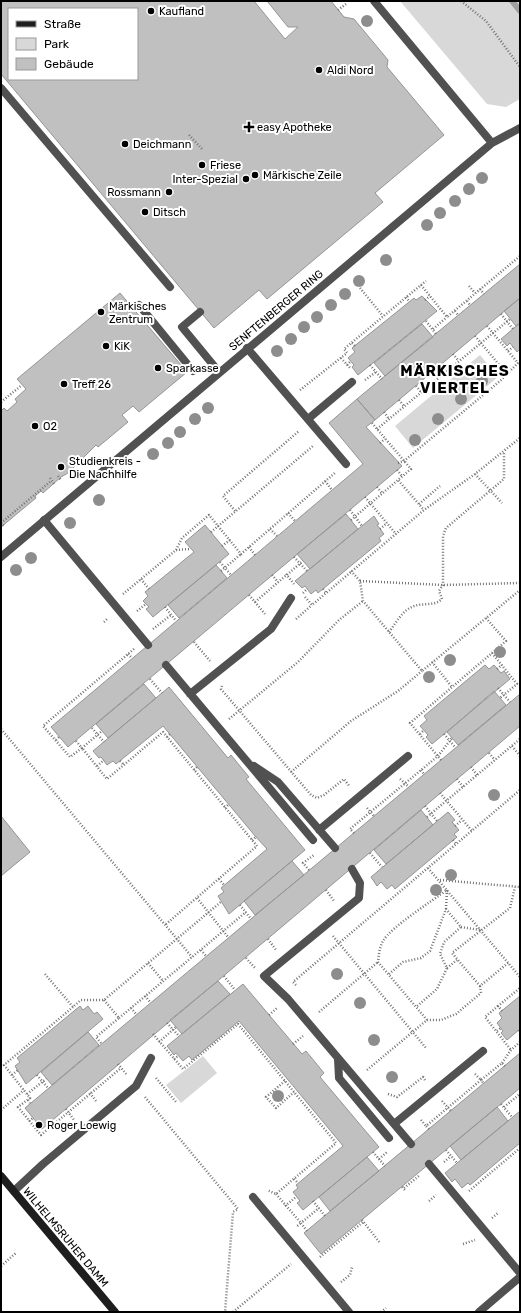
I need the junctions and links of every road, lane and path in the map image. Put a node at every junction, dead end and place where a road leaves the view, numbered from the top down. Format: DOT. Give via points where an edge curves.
graph roads {
  1 [pos="374,1"];
  2 [pos="461,1"];
  3 [pos="346,4"];
  4 [pos="338,10"];
  5 [pos="520,67"];
  6 [pos="1,88"];
  7 [pos="519,131"];
  8 [pos="189,135"];
  9 [pos="492,143"];
  10 [pos="202,149"];
  11 [pos="520,256"];
  12 [pos="426,280"];
  13 [pos="421,285"];
  14 [pos="469,286"];
  15 [pos="170,287"];
  16 [pos="360,288"];
  17 [pos="480,289"];
  18 [pos="475,294"];
  19 [pos="484,294"];
  20 [pos="430,296"];
  21 [pos="406,297"];
  22 [pos="425,300"];
  23 [pos="467,300"];
  24 [pos="410,301"];
  25 [pos="139,305"];
  26 [pos="470,305"];
  27 [pos="454,311"];
  28 [pos="200,312"];
  29 [pos="500,314"];
  30 [pos="458,315"];
  31 [pos="384,316"];
  32 [pos="447,317"];
  33 [pos="510,319"];
  34 [pos="426,321"];
  35 [pos="506,321"];
  36 [pos="487,326"];
  37 [pos="433,329"];
  38 [pos="513,329"];
  39 [pos="493,333"];
  40 [pos="436,334"];
  41 [pos="475,336"];
  42 [pos="352,342"];
  43 [pos="480,342"];
  44 [pos="354,346"];
  45 [pos="513,347"];
  46 [pos="247,348"];
  47 [pos="508,351"];
  48 [pos="453,354"];
  49 [pos="458,360"];
  50 [pos="351,361"];
  51 [pos="519,362"];
  52 [pos="347,365"];
  53 [pos="370,365"];
  54 [pos="193,371"];
  55 [pos="219,372"];
  56 [pos="506,373"];
  57 [pos="382,379"];
  58 [pos="352,382"];
  59 [pos="22,385"];
  60 [pos="416,386"];
  61 [pos="421,392"];
  62 [pos="297,393"];
  63 [pos="399,400"];
  64 [pos="1,402"];
  65 [pos="404,406"];
  66 [pos="384,412"];
  67 [pos="308,419"];
  68 [pos="389,419"];
  69 [pos="372,423"];
  70 [pos="377,429"];
  71 [pos="304,436"];
  72 [pos="385,438"];
  73 [pos="520,438"];
  74 [pos="308,441"];
  75 [pos="380,443"];
  76 [pos="504,452"];
  77 [pos="404,461"];
  78 [pos="398,463"];
  79 [pos="346,464"];
  80 [pos="397,470"];
  81 [pos="475,474"];
  82 [pos="58,476"];
  83 [pos="402,476"];
  84 [pos="61,480"];
  85 [pos="398,480"];
  86 [pos="325,482"];
  87 [pos="55,485"];
  88 [pos="440,486"];
  89 [pos="377,488"];
  90 [pos="332,490"];
  91 [pos="491,490"];
  92 [pos="382,493"];
  93 [pos="365,497"];
  94 [pos="370,503"];
  95 [pos="502,503"];
  96 [pos="419,504"];
  97 [pos="350,510"];
  98 [pos="424,510"];
  99 [pos="235,511"];
  100 [pos="288,513"];
  101 [pos="355,517"];
  102 [pos="44,520"];
  103 [pos="351,520"];
  104 [pos="295,521"];
  105 [pos="387,523"];
  106 [pos="3,525"];
  107 [pos="218,526"];
  108 [pos="362,526"];
  109 [pos="270,529"];
  110 [pos="380,529"];
  111 [pos="192,530"];
  112 [pos="211,532"];
  113 [pos="196,533"];
  114 [pos="396,534"];
  115 [pos="276,536"];
  116 [pos="230,540"];
  117 [pos="378,544"];
  118 [pos="222,546"];
  119 [pos="248,547"];
  120 [pos="380,547"];
  121 [pos="190,548"];
  122 [pos="176,550"];
  123 [pos="241,554"];
  124 [pos="255,555"];
  125 [pos="1,557"];
  126 [pos="294,557"];
  127 [pos="220,562"];
  128 [pos="301,562"];
  129 [pos="225,568"];
  130 [pos="221,571"];
  131 [pos="307,571"];
  132 [pos="351,571"];
  133 [pos="286,574"];
  134 [pos="231,575"];
  135 [pos="272,575"];
  136 [pos="141,579"];
  137 [pos="360,581"];
  138 [pos="278,582"];
  139 [pos="520,583"];
  140 [pos="443,585"];
  141 [pos="149,589"];
  142 [pos="323,589"];
  143 [pos="520,590"];
  144 [pos="326,593"];
  145 [pos="291,598"];
  146 [pos="363,601"];
  147 [pos="112,602"];
  148 [pos="255,602"];
  149 [pos="146,604"];
  150 [pos="312,605"];
  151 [pos="165,607"];
  152 [pos="137,611"];
  153 [pos="170,615"];
  154 [pos="110,617"];
  155 [pos="486,618"];
  156 [pos="294,620"];
  157 [pos="176,621"];
  158 [pos="152,630"];
  159 [pos="389,632"];
  160 [pos="194,642"];
  161 [pos="148,645"];
  162 [pos="136,647"];
  163 [pos="492,653"];
  164 [pos="128,654"];
  165 [pos="132,658"];
  166 [pos="432,662"];
  167 [pos="213,664"];
  168 [pos="166,665"];
  169 [pos="478,665"];
  170 [pos="502,665"];
  171 [pos="481,668"];
  172 [pos="497,669"];
  173 [pos="422,671"];
  174 [pos="150,679"];
  175 [pos="224,680"];
  176 [pos="452,687"];
  177 [pos="498,688"];
  178 [pos="162,693"];
  179 [pos="190,694"];
  180 [pos="504,695"];
  181 [pos="500,698"];
  182 [pos="510,702"];
  183 [pos="71,703"];
  184 [pos="74,707"];
  185 [pos="240,710"];
  186 [pos="424,711"];
  187 [pos="427,714"];
  188 [pos="55,716"];
  189 [pos="59,720"];
  190 [pos="92,728"];
  191 [pos="218,728"];
  192 [pos="1,729"];
  193 [pos="424,730"];
  194 [pos="102,731"];
  195 [pos="98,734"];
  196 [pos="170,734"];
  197 [pos="420,734"];
  198 [pos="444,734"];
  199 [pos="60,737"];
  200 [pos="167,737"];
  201 [pos="451,739"];
  202 [pos="520,739"];
  203 [pos="56,740"];
  204 [pos="76,741"];
  205 [pos="104,742"];
  206 [pos="512,746"];
  207 [pos="82,748"];
  208 [pos="455,748"];
  209 [pos="488,753"];
  210 [pos="408,756"];
  211 [pos="438,756"];
  212 [pos="520,756"];
  213 [pos="104,760"];
  214 [pos="441,760"];
  215 [pos="495,760"];
  216 [pos="120,761"];
  217 [pos="247,761"];
  218 [pos="124,765"];
  219 [pos="97,766"];
  220 [pos="197,766"];
  221 [pos="471,767"];
  222 [pos="194,770"];
  223 [pos="421,770"];
  224 [pos="291,771"];
  225 [pos="424,774"];
  226 [pos="477,775"];
  227 [pos="457,779"];
  228 [pos="278,782"];
  229 [pos="405,783"];
  230 [pos="409,787"];
  231 [pos="463,787"];
  232 [pos="520,790"];
  233 [pos="440,793"];
  234 [pos="358,797"];
  235 [pos="447,801"];
  236 [pos="229,804"];
  237 [pos="425,806"];
  238 [pos="225,808"];
  239 [pos="370,812"];
  240 [pos="431,814"];
  241 [pos="374,816"];
  242 [pos="427,817"];
  243 [pos="462,820"];
  244 [pos="438,821"];
  245 [pos="456,826"];
  246 [pos="319,830"];
  247 [pos="472,831"];
  248 [pos="354,833"];
  249 [pos="256,837"];
  250 [pos="252,840"];
  251 [pos="313,840"];
  252 [pos="453,840"];
  253 [pos="456,844"];
  254 [pos="335,848"];
  255 [pos="370,853"];
  256 [pos="315,854"];
  257 [pos="382,867"];
  258 [pos="428,868"];
  259 [pos="352,869"];
  260 [pos="309,870"];
  261 [pos="218,879"];
  262 [pos="439,880"];
  263 [pos="224,885"];
  264 [pos="398,886"];
  265 [pos="515,887"];
  266 [pos="520,887"];
  267 [pos="326,890"];
  268 [pos="401,890"];
  269 [pos="447,890"];
  270 [pos="197,898"];
  271 [pos="222,901"];
  272 [pos="337,904"];
  273 [pos="240,905"];
  274 [pos="446,909"];
  275 [pos="209,912"];
  276 [pos="246,912"];
  277 [pos="251,919"];
  278 [pos="165,925"];
  279 [pos="325,926"];
  280 [pos="461,927"];
  281 [pos="480,930"];
  282 [pos="223,931"];
  283 [pos="177,938"];
  284 [pos="228,938"];
  285 [pos="268,939"];
  286 [pos="339,943"];
  287 [pos="201,950"];
  288 [pos="278,952"];
  289 [pos="206,956"];
  290 [pos="192,957"];
  291 [pos="457,960"];
  292 [pos="378,962"];
  293 [pos="148,963"];
  294 [pos="508,963"];
  295 [pos="447,968"];
  296 [pos="46,974"];
  297 [pos="365,974"];
  298 [pos="388,974"];
  299 [pos="224,976"];
  300 [pos="520,977"];
  301 [pos="163,981"];
  302 [pos="480,986"];
  303 [pos="298,988"];
  304 [pos="520,988"];
  305 [pos="235,990"];
  306 [pos="146,996"];
  307 [pos="104,1000"];
  308 [pos="150,1002"];
  309 [pos="314,1006"];
  310 [pos="498,1006"];
  311 [pos="73,1007"];
  312 [pos="416,1007"];
  313 [pos="131,1008"];
  314 [pos="502,1011"];
  315 [pos="319,1012"];
  316 [pos="136,1014"];
  317 [pos="119,1018"];
  318 [pos="324,1018"];
  319 [pos="427,1020"];
  320 [pos="167,1023"];
  321 [pos="176,1027"];
  322 [pos="501,1028"];
  323 [pos="173,1030"];
  324 [pos="496,1031"];
  325 [pos="412,1032"];
  326 [pos="153,1034"];
  327 [pos="179,1036"];
  328 [pos="159,1042"];
  329 [pos="520,1042"];
  330 [pos="102,1043"];
  331 [pos="426,1048"];
  332 [pos="512,1050"];
  333 [pos="483,1051"];
  334 [pos="178,1056"];
  335 [pos="152,1058"];
  336 [pos="338,1058"];
  337 [pos="174,1059"];
  338 [pos="502,1063"];
  339 [pos="118,1064"];
  340 [pos="362,1064"];
  341 [pos="505,1066"];
  342 [pos="147,1067"];
  343 [pos="121,1068"];
  344 [pos="18,1070"];
  345 [pos="367,1070"];
  346 [pos="12,1075"];
  347 [pos="37,1075"];
  348 [pos="372,1076"];
  349 [pos="46,1079"];
  350 [pos="481,1080"];
  351 [pos="285,1081"];
  352 [pos="43,1082"];
  353 [pos="484,1084"];
  354 [pos="136,1086"];
  355 [pos="48,1088"];
  356 [pos="383,1088"];
  357 [pos="24,1090"];
  358 [pos="434,1091"];
  359 [pos="294,1092"];
  360 [pos="27,1094"];
  361 [pos="520,1095"];
  362 [pos="28,1100"];
  363 [pos="176,1102"];
  364 [pos="30,1103"];
  365 [pos="501,1104"];
  366 [pos="504,1107"];
  367 [pos="448,1108"];
  368 [pos="1,1110"];
  369 [pos="451,1111"];
  370 [pos="512,1117"];
  371 [pos="33,1118"];
  372 [pos="29,1121"];
  373 [pos="394,1124"];
  374 [pos="429,1129"];
  375 [pos="389,1138"];
  376 [pos="411,1144"];
  377 [pos="519,1149"];
  378 [pos="446,1150"];
  379 [pos="373,1152"];
  380 [pos="520,1153"];
  381 [pos="457,1163"];
  382 [pos="429,1164"];
  383 [pos="385,1166"];
  384 [pos="421,1174"];
  385 [pos="1,1176"];
  386 [pos="294,1179"];
  387 [pos="473,1182"];
  388 [pos="298,1183"];
  389 [pos="476,1185"];
  390 [pos="404,1189"];
  391 [pos="14,1191"];
  392 [pos="276,1194"];
  393 [pos="437,1194"];
  394 [pos="296,1196"];
  395 [pos="253,1197"];
  396 [pos="458,1200"];
  397 [pos="429,1201"];
  398 [pos="313,1202"];
  399 [pos="285,1206"];
  400 [pos="319,1208"];
  401 [pos="238,1209"];
  402 [pos="325,1216"];
  403 [pos="301,1223"];
  404 [pos="307,1231"];
  405 [pos="286,1236"];
  406 [pos="476,1240"];
  407 [pos="380,1243"];
  408 [pos="463,1244"];
  409 [pos="16,1253"];
  410 [pos="302,1255"];
  411 [pos="310,1265"];
  412 [pos="1,1266"];
  413 [pos="352,1267"];
  414 [pos="520,1273"];
  415 [pos="520,1277"];
  416 [pos="331,1290"];
  417 [pos="386,1308"];
  418 [pos="115,1312"];
  419 [pos="225,1312"];
  420 [pos="233,1312"];
  421 [pos="349,1312"];
  422 [pos="381,1312"];
  423 [pos="479,1312"];
  1 -- 9 [label="street"];
  2 -- 5 [label="path" via="486,21"];
  3 -- 4 [label="path"];
  6 -- 15 [label="street"];
  7 -- 9 [label="street, SENFTENBERGER RING"];
  8 -- 10 [label="path"];
  9 -- 46 [label="street, SENFTENBERGER RING"];
  11 -- 17 [label="path"];
  12 -- 13 [label="path"];
  13 -- 20 [label="path"];
  13 -- 21 [label="path"];
  14 -- 18 [label="path"];
  16 -- 31 [label="path"];
  17 -- 18 [label="path"];
  17 -- 19 [label="path"];
  18 -- 23 [label="path"];
  20 -- 22 [label="path"];
  20 -- 32 [label="path"];
  21 -- 24 [label="path"];
  21 -- 31 [label="path"];
  23 -- 26 [label="path"];
  23 -- 27 [label="path"];
  25 -- 54 [label="street"];
  27 -- 30 [label="path"];
  27 -- 32 [label="path"];
  28 -- 55 [label="street" via="182,327"];
  29 -- 35 [label="path"];
  31 -- 42 [label="path"];
  32 -- 37 [label="path"];
  33 -- 35 [label="path"];
  34 -- 37 [label="path"];
  35 -- 38 [label="path"];
  35 -- 39 [label="path"];
  36 -- 39 [label="path"];
  37 -- 40 [label="path"];
  39 -- 43 [label="path"];
  39 -- 47 [label="path"];
  41 -- 43 [label="path"];
  42 -- 44 [label="path"];
  42 -- 62 [label="path" via="344,349 347,353"];
  43 -- 49 [label="path"];
  43 -- 56 [label="path"];
  45 -- 47 [label="path"];
  46 -- 55 [label="street, SENFTENBERGER RING"];
  46 -- 67 [label="street"];
  47 -- 51 [label="path"];
  48 -- 49 [label="path"];
  49 -- 61 [label="path"];
  50 -- 52 [label="path"];
  51 -- 56 [label="path"];
  53 -- 57 [label="path"];
  55 -- 102 [label="street, SENFTENBERGER RING"];
  56 -- 77 [label="path" via="500,381"];
  58 -- 67 [label="street"];
  59 -- 64 [label="path"];
  60 -- 61 [label="path"];
  61 -- 65 [label="path"];
  63 -- 65 [label="path"];
  65 -- 68 [label="path"];
  66 -- 68 [label="path"];
  67 -- 79 [label="street"];
  68 -- 70 [label="path"];
  69 -- 70 [label="path"];
  70 -- 72 [label="path"];
  71 -- 99 [label="path" via="299,431 223,496"];
  72 -- 75 [label="path"];
  72 -- 77 [label="path"];
  73 -- 76 [label="path"];
  74 -- 99 [label="path" via="312,446"];
  76 -- 81 [label="path"];
  76 -- 91 [label="path" via="504,479"];
  77 -- 78 [label="path"];
  77 -- 83 [label="path" via="411,469"];
  79 -- 86 [label="path"];
  80 -- 83 [label="path"];
  81 -- 91 [label="path"];
  81 -- 98 [label="path"];
  82 -- 84 [label="path"];
  83 -- 85 [label="path"];
  85 -- 92 [label="path"];
  85 -- 96 [label="path"];
  86 -- 90 [label="path"];
  86 -- 100 [label="path"];
  87 -- 106 [label="path" via="51,480"];
  88 -- 96 [label="path"];
  89 -- 92 [label="path"];
  91 -- 95 [label="path"];
  91 -- 140 [label="path" via="446,528 443,536"];
  92 -- 94 [label="path"];
  93 -- 94 [label="path"];
  94 -- 101 [label="path"];
  94 -- 105 [label="path"];
  96 -- 98 [label="path"];
  97 -- 101 [label="path"];
  98 -- 114 [label="path"];
  99 -- 107 [label="path"];
  100 -- 104 [label="path"];
  100 -- 109 [label="path"];
  101 -- 103 [label="path"];
  101 -- 108 [label="path"];
  102 -- 125 [label="street, SENFTENBERGER RING"];
  102 -- 147 [label="street"];
  105 -- 110 [label="path"];
  105 -- 114 [label="path"];
  107 -- 111 [label="path" via="210,515"];
  107 -- 112 [label="path"];
  107 -- 116 [label="path"];
  109 -- 115 [label="path"];
  109 -- 119 [label="path"];
  111 -- 113 [label="path"];
  111 -- 122 [label="path" via="182,538"];
  114 -- 120 [label="path"];
  116 -- 118 [label="path"];
  116 -- 123 [label="path"];
  117 -- 120 [label="path"];
  119 -- 123 [label="path"];
  119 -- 124 [label="path"];
  120 -- 132 [label="path"];
  121 -- 122 [label="path"];
  122 -- 136 [label="path"];
  123 -- 129 [label="path"];
  126 -- 128 [label="path"];
  127 -- 129 [label="path"];
  128 -- 131 [label="path"];
  128 -- 133 [label="path"];
  129 -- 130 [label="path"];
  129 -- 134 [label="path"];
  132 -- 137 [label="path"];
  132 -- 144 [label="path"];
  133 -- 138 [label="path"];
  133 -- 150 [label="path"];
  135 -- 138 [label="path"];
  136 -- 141 [label="path"];
  136 -- 147 [label="path"];
  137 -- 140 [label="path"];
  137 -- 146 [label="path"];
  138 -- 148 [label="path"];
  139 -- 140 [label="path"];
  140 -- 159 [label="path" via="439,591 442,599 438,602 412,606 402,614"];
  142 -- 144 [label="path"];
  143 -- 155 [label="path"];
  144 -- 150 [label="path"];
  145 -- 179 [label="street" via="271,629"];
  146 -- 159 [label="path"];
  146 -- 185 [label="path" via="339,620 298,662"];
  147 -- 154 [label="path" via="104,609"];
  147 -- 161 [label="street"];
  149 -- 152 [label="path"];
  150 -- 156 [label="path"];
  151 -- 153 [label="path"];
  153 -- 157 [label="path"];
  153 -- 158 [label="path"];
  155 -- 163 [label="path" via="506,641"];
  155 -- 166 [label="path"];
  159 -- 173 [label="path"];
  160 -- 167 [label="path"];
  162 -- 164 [label="path"];
  163 -- 169 [label="path"];
  163 -- 170 [label="path"];
  164 -- 165 [label="path"];
  164 -- 183 [label="path"];
  166 -- 173 [label="path"];
  166 -- 176 [label="path"];
  168 -- 179 [label="street"];
  169 -- 171 [label="path"];
  169 -- 176 [label="path"];
  170 -- 172 [label="path"];
  170 -- 180 [label="path" via="517,684"];
  173 -- 224 [label="path" via="398,691 351,721"];
  174 -- 178 [label="path"];
  175 -- 185 [label="path" via="221,690"];
  176 -- 186 [label="path"];
  177 -- 180 [label="path"];
  179 -- 191 [label="street"];
  180 -- 181 [label="path"];
  180 -- 182 [label="path"];
  183 -- 184 [label="path"];
  183 -- 188 [label="path"];
  185 -- 191 [label="path"];
  185 -- 224 [label="path"];
  186 -- 187 [label="path"];
  186 -- 197 [label="path" via="410,723"];
  188 -- 189 [label="path"];
  188 -- 203 [label="path" via="43,726"];
  190 -- 195 [label="path"];
  191 -- 217 [label="street"];
  192 -- 278 [label="path"];
  193 -- 197 [label="path"];
  194 -- 195 [label="path"];
  195 -- 205 [label="path"];
  195 -- 207 [label="path"];
  196 -- 200 [label="path"];
  197 -- 211 [label="path"];
  198 -- 201 [label="path"];
  199 -- 203 [label="path"];
  200 -- 218 [label="path" via="162,732"];
  200 -- 222 [label="path"];
  201 -- 208 [label="path"];
  201 -- 211 [label="path"];
  202 -- 206 [label="path"];
  203 -- 207 [label="path" via="70,757"];
  204 -- 207 [label="path"];
  206 -- 212 [label="path"];
  206 -- 215 [label="path"];
  207 -- 219 [label="path"];
  209 -- 215 [label="path"];
  210 -- 234 [label="street"];
  211 -- 214 [label="path"];
  211 -- 223 [label="path"];
  213 -- 219 [label="path"];
  215 -- 226 [label="path"];
  216 -- 218 [label="path"];
  217 -- 228 [label="street"];
  217 -- 251 [label="street"];
  218 -- 219 [label="path" via="107,778"];
  220 -- 222 [label="path"];
  221 -- 226 [label="path"];
  222 -- 238 [label="path"];
  223 -- 225 [label="path"];
  223 -- 229 [label="path"];
  224 -- 228 [label="path"];
  224 -- 234 [label="path" via="311,795 317,798 324,796 344,779"];
  226 -- 231 [label="path"];
  227 -- 231 [label="path"];
  228 -- 246 [label="street"];
  229 -- 230 [label="path"];
  229 -- 239 [label="path"];
  231 -- 235 [label="path"];
  232 -- 247 [label="path"];
  233 -- 235 [label="path"];
  234 -- 239 [label="path"];
  234 -- 246 [label="street"];
  235 -- 240 [label="path"];
  235 -- 243 [label="path"];
  236 -- 238 [label="path"];
  237 -- 240 [label="path"];
  238 -- 250 [label="path"];
  239 -- 241 [label="path"];
  239 -- 248 [label="path" via="350,829"];
  240 -- 242 [label="path"];
  240 -- 244 [label="path"];
  243 -- 245 [label="path"];
  243 -- 247 [label="path"];
  246 -- 254 [label="street"];
  247 -- 253 [label="path"];
  249 -- 250 [label="path"];
  250 -- 261 [label="path" via="257,846"];
  252 -- 253 [label="path"];
  253 -- 258 [label="path"];
  255 -- 257 [label="path"];
  256 -- 260 [label="path" via="304,863"];
  258 -- 262 [label="path"];
  258 -- 268 [label="path"];
  259 -- 279 [label="street" via="360,883 359,898"];
  261 -- 263 [label="path"];
  261 -- 270 [label="path"];
  262 -- 265 [label="path"];
  262 -- 269 [label="path"];
  264 -- 268 [label="path"];
  265 -- 266 [label="path"];
  265 -- 281 [label="path" via="510,908"];
  267 -- 272 [label="path"];
  268 -- 286 [label="path"];
  269 -- 274 [label="path"];
  269 -- 281 [label="path"];
  269 -- 292 [label="path" via="383,940"];
  270 -- 275 [label="path"];
  270 -- 278 [label="path"];
  271 -- 275 [label="path"];
  273 -- 276 [label="path"];
  274 -- 280 [label="path"];
  274 -- 298 [label="path" via="430,951 421,958 403,962"];
  275 -- 282 [label="path"];
  275 -- 283 [label="path"];
  276 -- 277 [label="path"];
  276 -- 282 [label="path"];
  278 -- 283 [label="path"];
  279 -- 286 [label="path"];
  279 -- 336 [label="street" via="264,976 288,999"];
  280 -- 281 [label="path"];
  280 -- 295 [label="path" via="444,942 440,954"];
  281 -- 291 [label="path" via="452,953"];
  281 -- 294 [label="path"];
  282 -- 284 [label="path"];
  282 -- 287 [label="path"];
  283 -- 290 [label="path"];
  283 -- 293 [label="path"];
  285 -- 288 [label="path"];
  286 -- 297 [label="path"];
  286 -- 303 [label="path" via="293,982"];
  287 -- 289 [label="path"];
  287 -- 290 [label="path"];
  290 -- 301 [label="path"];
  291 -- 295 [label="path"];
  291 -- 302 [label="path"];
  292 -- 297 [label="path"];
  292 -- 298 [label="path"];
  293 -- 301 [label="path"];
  293 -- 307 [label="path"];
  294 -- 300 [label="path"];
  294 -- 302 [label="path"];
  295 -- 312 [label="path" via="437,989"];
  296 -- 311 [label="path"];
  297 -- 315 [label="path"];
  297 -- 325 [label="path"];
  298 -- 312 [label="path"];
  299 -- 305 [label="path"];
  301 -- 306 [label="path"];
  302 -- 319 [label="path" via="481,993 456,1014 441,1020"];
  304 -- 310 [label="path"];
  306 -- 308 [label="path"];
  306 -- 313 [label="path"];
  307 -- 311 [label="path" via="81,1000"];
  307 -- 317 [label="path"];
  309 -- 315 [label="path"];
  310 -- 314 [label="path"];
  310 -- 324 [label="path" via="485,1017"];
  311 -- 346 [label="path" via="4,1066"];
  312 -- 319 [label="path"];
  313 -- 316 [label="path"];
  313 -- 317 [label="path"];
  315 -- 318 [label="path"];
  317 -- 330 [label="path" via="96,1037"];
  319 -- 325 [label="path"];
  320 -- 323 [label="path"];
  321 -- 323 [label="path"];
  322 -- 324 [label="path"];
  323 -- 327 [label="path"];
  323 -- 328 [label="path"];
  324 -- 332 [label="path"];
  325 -- 331 [label="path"];
  325 -- 345 [label="path"];
  326 -- 328 [label="path"];
  328 -- 337 [label="path"];
  329 -- 332 [label="path"];
  332 -- 338 [label="path"];
  333 -- 358 [label="street"];
  334 -- 337 [label="path"];
  335 -- 342 [label="street"];
  336 -- 373 [label="street"];
  336 -- 375 [label="street" via="339,1078"];
  337 -- 351 [label="path" via="183,1070 238,1024"];
  338 -- 341 [label="path"];
  338 -- 350 [label="path"];
  339 -- 343 [label="path"];
  340 -- 345 [label="path"];
  342 -- 354 [label="street"];
  342 -- 363 [label="path"];
  343 -- 354 [label="path"];
  343 -- 372 [label="path" via="41,1135"];
  344 -- 346 [label="path"];
  345 -- 348 [label="path"];
  346 -- 357 [label="path"];
  347 -- 352 [label="path"];
  349 -- 352 [label="path"];
  350 -- 353 [label="path"];
  350 -- 367 [label="path"];
  351 -- 359 [label="path"];
  351 -- 359 [label="path" via="266,1097 276,1108"];
  352 -- 355 [label="path"];
  352 -- 360 [label="path"];
  354 -- 391 [label="street"];
  354 -- 401 [label="path"];
  356 -- 358 [label="path" via="388,1094 397,1097 424,1077"];
  357 -- 360 [label="path"];
  357 -- 368 [label="path"];
  358 -- 367 [label="path"];
  358 -- 373 [label="street"];
  359 -- 386 [label="path" via="337,1142"];
  360 -- 362 [label="path" via="30,1098"];
  361 -- 366 [label="path"];
  362 -- 364 [label="path"];
  362 -- 372 [label="path" via="18,1107"];
  365 -- 366 [label="path"];
  366 -- 370 [label="path"];
  367 -- 369 [label="path"];
  367 -- 374 [label="path" via="426,1126"];
  371 -- 372 [label="path"];
  373 -- 376 [label="street"];
  377 -- 380 [label="path"];
  377 -- 389 [label="path"];
  378 -- 381 [label="path"];
  379 -- 383 [label="path"];
  382 -- 396 [label="street"];
  384 -- 390 [label="path"];
  385 -- 391 [label="main road, WILHELMSRUHER DAMM"];
  386 -- 388 [label="path"];
  386 -- 392 [label="path"];
  387 -- 389 [label="path"];
  389 -- 396 [label="path"];
  391 -- 418 [label="main road, WILHELMSRUHER DAMM"];
  392 -- 395 [label="path" via="263,1188"];
  392 -- 399 [label="path"];
  393 -- 397 [label="path"];
  394 -- 399 [label="path"];
  395 -- 401 [label="path"];
  395 -- 405 [label="street"];
  396 -- 414 [label="street"];
  398 -- 400 [label="path"];
  399 -- 403 [label="path"];
  400 -- 402 [label="path"];
  400 -- 403 [label="path"];
  401 -- 419 [label="path" via="233,1212"];
  403 -- 404 [label="path"];
  403 -- 405 [label="path"];
  405 -- 410 [label="street"];
  406 -- 408 [label="path"];
  407 -- 411 [label="path" via="362,1221"];
  409 -- 412 [label="path"];
  410 -- 411 [label="street"];
  410 -- 420 [label="path"];
  411 -- 416 [label="street"];
  413 -- 416 [label="path" via="350,1275"];
  415 -- 423 [label="street"];
  416 -- 421 [label="street"];
  417 -- 422 [label="path"];
}
